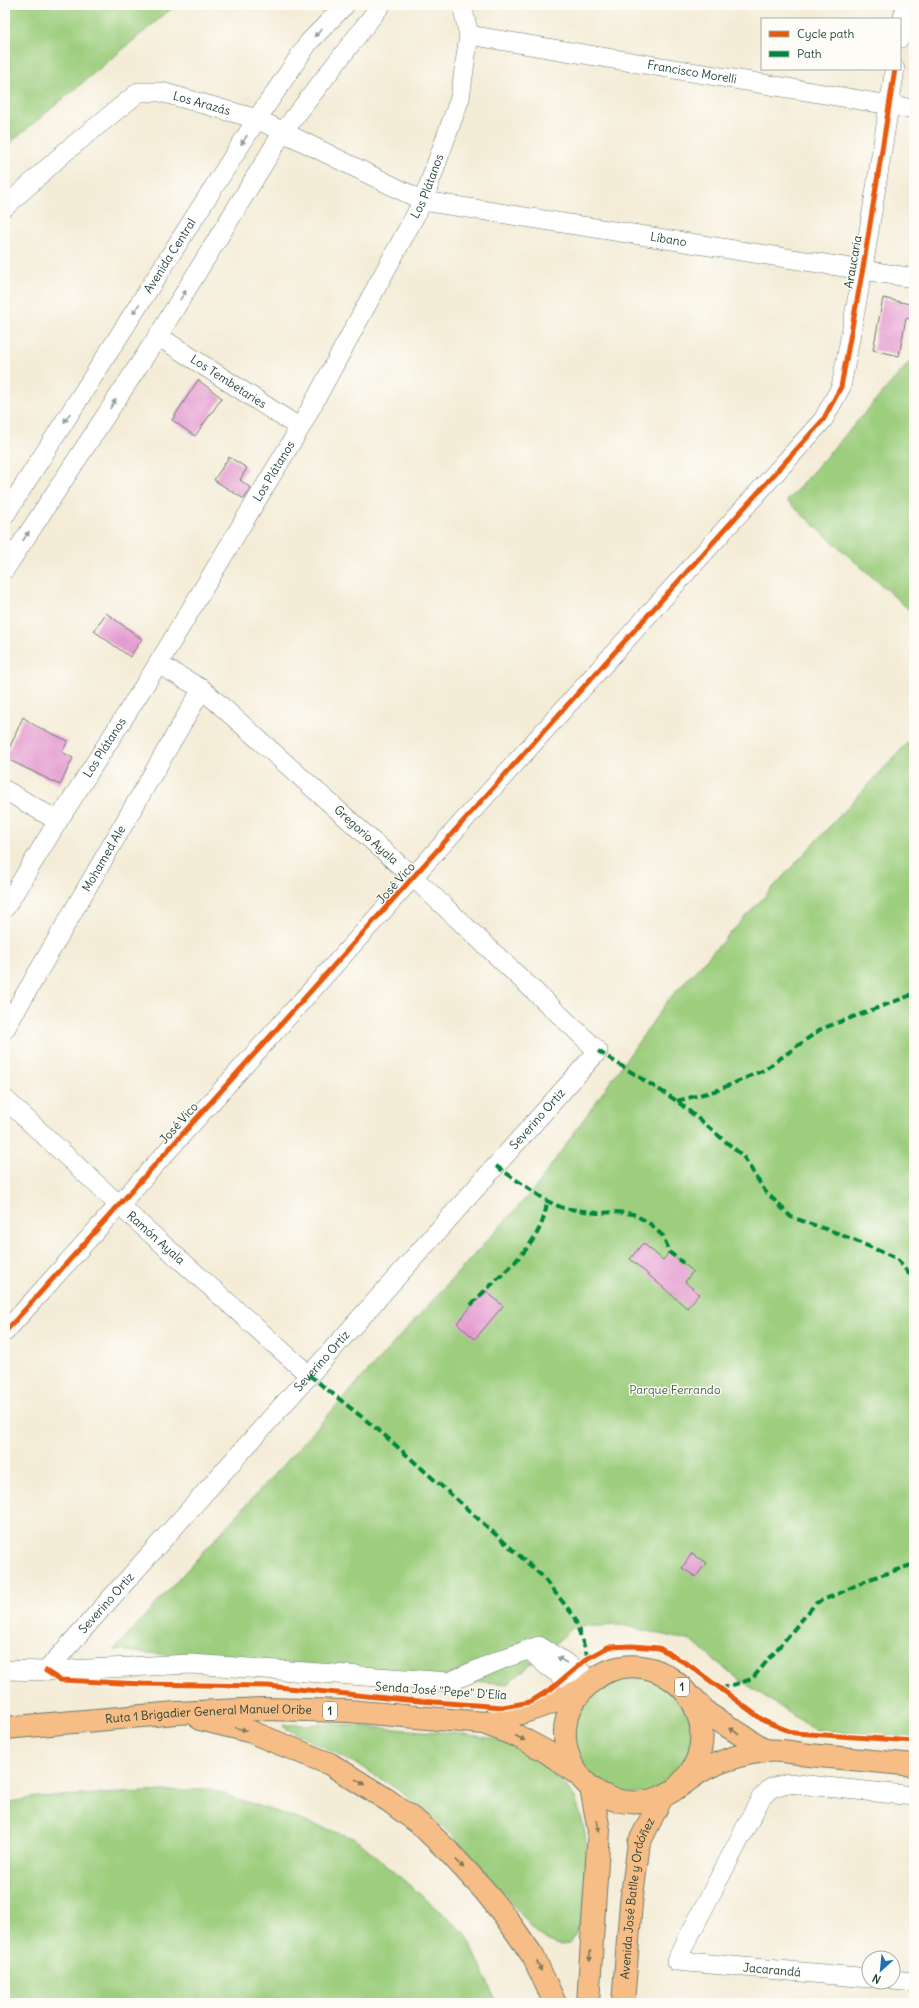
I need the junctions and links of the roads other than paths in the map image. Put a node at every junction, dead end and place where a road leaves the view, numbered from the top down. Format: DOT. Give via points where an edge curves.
graph roads {
  1 [pos="345,5"];
  2 [pos="381,5"];
  3 [pos="462,5"];
  4 [pos="906,5"];
  5 [pos="901,32"];
  6 [pos="469,35"];
  7 [pos="895,70"];
  8 [pos="889,105"];
  9 [pos="914,109"];
  10 [pos="257,119"];
  11 [pos="283,132"];
  12 [pos="422,201"];
  13 [pos="5,207"];
  14 [pos="863,268"];
  15 [pos="914,278"];
  16 [pos="158,336"];
  17 [pos="300,428"];
  18 [pos="802,446"];
  19 [pos="5,515"];
  20 [pos="7,564"];
  21 [pos="158,664"];
  22 [pos="202,689"];
  23 [pos="5,790"];
  24 [pos="58,821"];
  25 [pos="414,878"];
  26 [pos="5,908"];
  27 [pos="5,1029"];
  28 [pos="598,1052"];
  29 [pos="5,1099"];
  30 [pos="119,1205"];
  31 [pos="5,1332"];
  32 [pos="308,1375"];
  33 [pos="5,1670"];
  34 [pos="46,1671"];
  35 [pos="583,1680"];
  36 [pos="683,1688"];
  37 [pos="176,1714"];
  38 [pos="484,1723"];
  39 [pos="5,1728"];
  40 [pos="767,1751"];
  41 [pos="914,1765"];
  42 [pos="576,1772"];
  43 [pos="591,1788"];
  44 [pos="669,1792"];
  45 [pos="914,1796"];
  46 [pos="861,1977"];
  47 [pos="901,1981"];
  48 [pos="914,1982"];
  49 [pos="555,2003"];
  50 [pos="588,2003"];
  51 [pos="623,2003"];
  1 -- 10 [label="street, Avenida Central, one-way" via="309,42"];
  2 -- 11 [label="street"];
  3 -- 6 [label="street, Los Plátanos"];
  4 -- 5 [label="street"];
  6 -- 8 [label="street, Francisco Morelli"];
  6 -- 12 [label="street, Los Plátanos" via="460,98"];
  7 -- 8 [label="street, Araucaria"];
  8 -- 9 [label="street, Francisco Morelli"];
  8 -- 14 [label="street, Araucaria"];
  10 -- 11 [label="street, Los Arazás"];
  10 -- 13 [label="street, Los Arazás" via="161,92 139,92 65,152"];
  10 -- 19 [label="street, Avenida Central, one-way"];
  11 -- 12 [label="street, Los Arazás"];
  16 -- 11 [label="street, one-way"];
  12 -- 14 [label="street, Líbano"];
  12 -- 17 [label="street, Los Plátanos"];
  14 -- 15 [label="street, Líbano"];
  14 -- 18 [label="street, Araucaria" via="841,387 823,420"];
  16 -- 17 [label="street, Los Tembetaries"];
  20 -- 16 [label="street, one-way"];
  17 -- 21 [label="street, Los Plátanos"];
  18 -- 25 [label="street, José Vico"];
  21 -- 22 [label="street, Gregorio Ayala"];
  21 -- 24 [label="street, Los Plátanos"];
  22 -- 25 [label="street, Gregorio Ayala"];
  22 -- 27 [label="street, Mohamed Ale"];
  23 -- 24 [label="street"];
  24 -- 26 [label="street, Los Plátanos"];
  25 -- 28 [label="street, Gregorio Ayala"];
  25 -- 30 [label="street, José Vico"];
  28 -- 32 [label="street, Severino Ortiz"];
  29 -- 30 [label="street, Ramón Ayala"];
  30 -- 31 [label="street, José Vico"];
  30 -- 32 [label="street, Ramón Ayala"];
  32 -- 34 [label="street, Severino Ortiz"];
  33 -- 34 [label="street"];
  34 -- 35 [label="street" via="191,1664 449,1682 530,1649 536,1657"];
  35 -- 36 [label="main road, 1" via="620,1667 642,1667 664,1674"];
  35 -- 38 [label="main road, Ruta 1 Brigadier General Manuel Oribe / 1" via="550,1705"];
  35 -- 42 [label="main road, 1" via="570,1707 565,1727 566,1750"];
  40 -- 36 [label="main road, 1, one-way" via="708,1714"];
  36 -- 44 [label="main road, 1" via="694,1703 702,1740 698,1758 689,1774"];
  37 -- 38 [label="main road, Ruta 1 Brigadier General Manuel Oribe / 1" via="262,1709 349,1711"];
  37 -- 39 [label="main road, Ruta 1 Brigadier General Manuel Oribe / 1"];
  37 -- 49 [label="main road, one-way" via="249,1731 330,1764 389,1801 421,1825 484,1890 533,1956"];
  38 -- 42 [label="main road, Ruta 1 Brigadier General Manuel Oribe / 1, one-way" via="517,1736"];
  40 -- 41 [label="main road, 1"];
  40 -- 44 [label="main road, 1" via="738,1755 706,1768"];
  42 -- 43 [label="main road, 1"];
  43 -- 44 [label="main road, 1" via="607,1798 625,1802 644,1802"];
  43 -- 50 [label="main road, one-way" via="599,1830"];
  44 -- 51 [label="main road, Avenida José Batlle y Ordóñez" via="639,1843"];
  45 -- 46 [label="street, Jacarandá" via="788,1783 771,1788 761,1798 676,1961"];
  47 -- 48 [label="street"];
}
